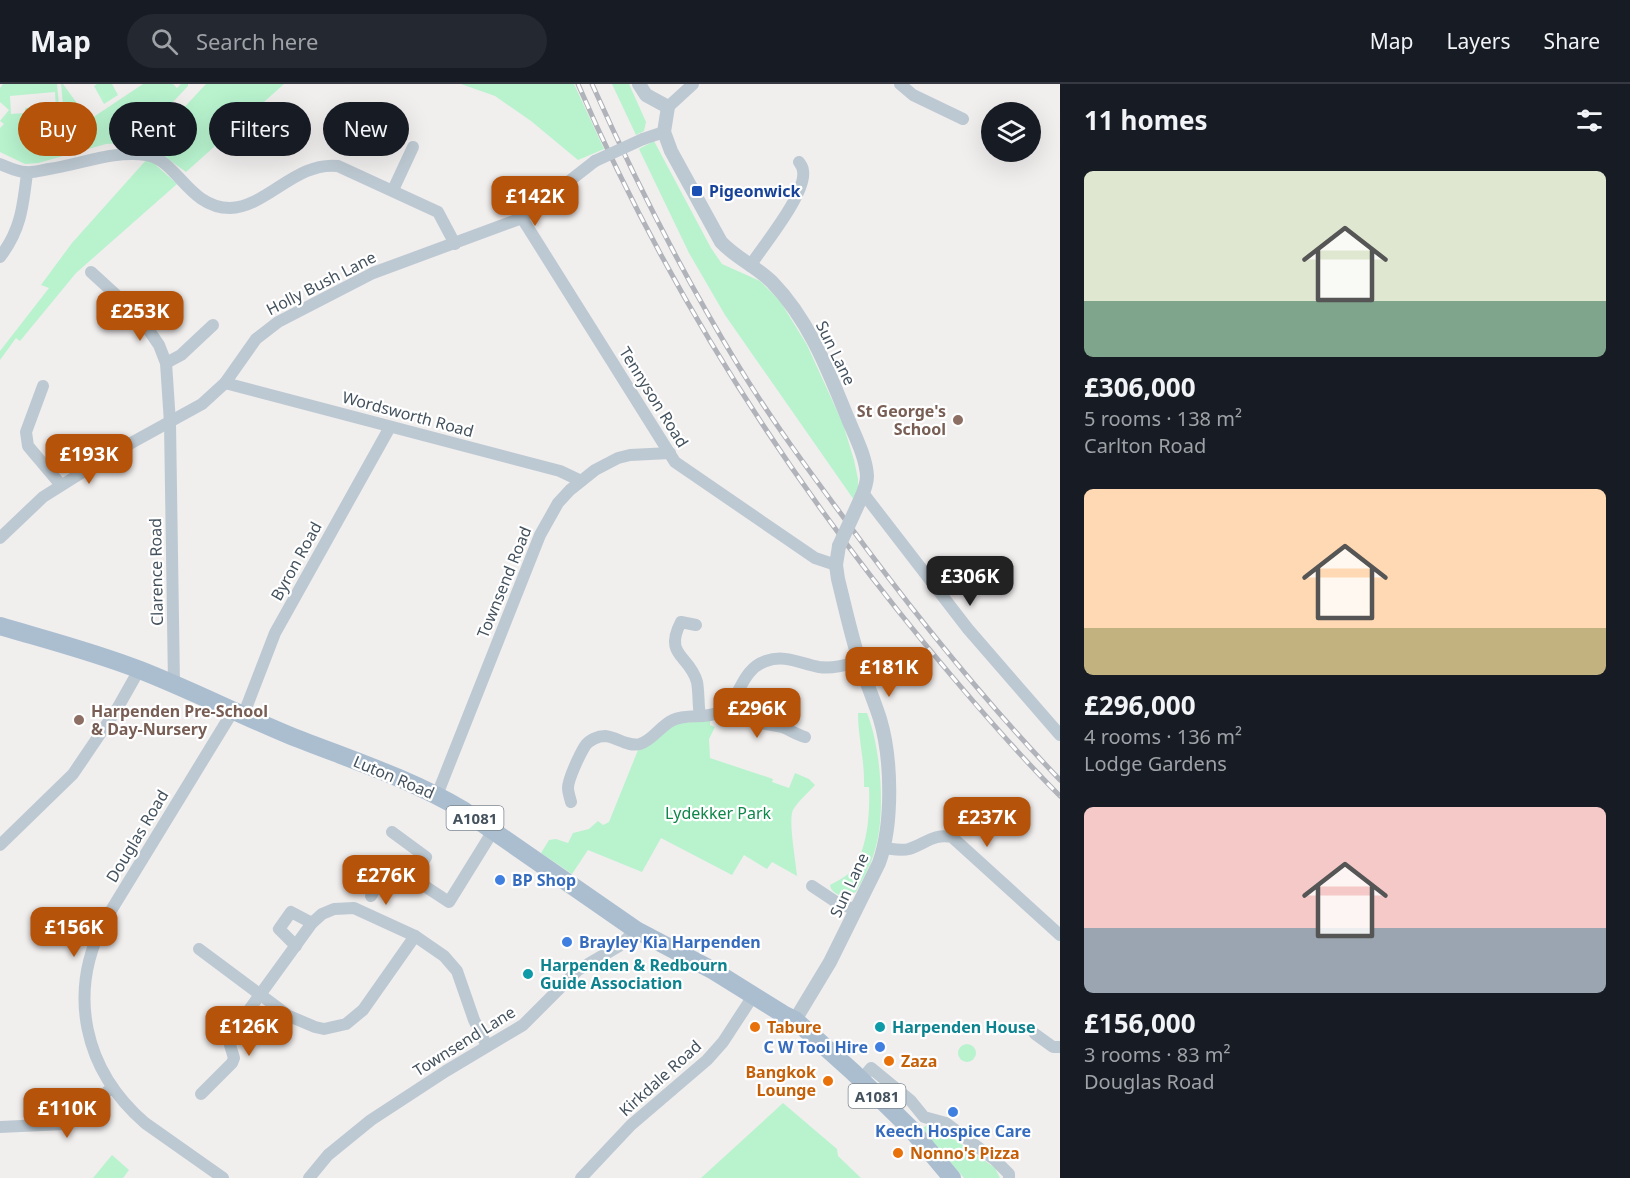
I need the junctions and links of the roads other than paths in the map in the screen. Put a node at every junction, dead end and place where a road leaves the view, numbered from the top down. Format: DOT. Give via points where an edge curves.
graph roads {
  1 [pos="639,84"];
  2 [pos="693,84"];
  3 [pos="900,84"];
  4 [pos="668,107"];
  5 [pos="963,120"];
  6 [pos="664,132"];
  7 [pos="413,147"];
  8 [pos="800,162"];
  9 [pos="0,164"];
  10 [pos="27,172"];
  11 [pos="393,190"];
  12 [pos="522,218"];
  13 [pos="455,244"];
  14 [pos="0,257"];
  15 [pos="750,266"];
  16 [pos="91,272"];
  17 [pos="213,326"];
  18 [pos="166,363"];
  19 [pos="225,383"];
  20 [pos="43,386"];
  21 [pos="170,423"];
  22 [pos="390,427"];
  23 [pos="670,453"];
  24 [pos="581,481"];
  25 [pos="61,485"];
  26 [pos="862,495"];
  27 [pos="0,538"];
  28 [pos="836,565"];
  29 [pos="696,625"];
  30 [pos="0,626"];
  31 [pos="860,662"];
  32 [pos="139,670"];
  33 [pos="174,684"];
  34 [pos="728,705"];
  35 [pos="238,713"];
  36 [pos="700,716"];
  37 [pos="1060,735"];
  38 [pos="805,737"];
  39 [pos="437,795"];
  40 [pos="571,802"];
  41 [pos="493,831"];
  42 [pos="392,832"];
  43 [pos="0,845"];
  44 [pos="884,848"];
  45 [pos="415,877"];
  46 [pos="812,886"];
  47 [pos="371,896"];
  48 [pos="856,910"];
  49 [pos="312,923"];
  50 [pos="636,930"];
  51 [pos="1060,935"];
  52 [pos="415,936"];
  53 [pos="296,946"];
  54 [pos="199,949"];
  55 [pos="261,996"];
  56 [pos="753,996"];
  57 [pos="795,1020"];
  58 [pos="1035,1034"];
  59 [pos="487,1046"];
  60 [pos="1060,1047"];
  61 [pos="112,1088"];
  62 [pos="201,1094"];
  63 [pos="924,1122"];
  64 [pos="0,1127"];
  65 [pos="1009,1176"];
  66 [pos="223,1178"];
  67 [pos="309,1178"];
  68 [pos="581,1178"];
  69 [pos="952,1178"];
  1 -- 4 [label="street" via="646,95"];
  2 -- 4 [label="street"];
  3 -- 5 [label="street" via="913,95"];
  4 -- 6 [label="street"];
  6 -- 12 [label="street, Holly Bush Lane, bridge" via="595,161"];
  6 -- 15 [label="street, Sun Lane" via="721,242"];
  7 -- 11 [label="street"];
  8 -- 15 [label="street" via="803,171 798,194"];
  9 -- 10 [label="street"];
  10 -- 11 [label="street" via="112,155 151,156 208,203 230,207 247,204 305,172 324,166 344,168"];
  10 -- 14 [label="street" via="19,224"];
  11 -- 13 [label="street" via="438,212"];
  12 -- 13 [label="street, Holly Bush Lane"];
  12 -- 23 [label="street, Tennyson Road"];
  13 -- 19 [label="street, Holly Bush Lane" via="357,280 278,322 256,339"];
  15 -- 26 [label="street, Sun Lane" via="770,280 785,298 827,365 867,474"];
  16 -- 18 [label="street, Clarence Road" via="139,316"];
  17 -- 18 [label="street" via="182,355"];
  18 -- 21 [label="street, Clarence Road"];
  19 -- 21 [label="street, Holly Bush Lane" via="202,404"];
  19 -- 22 [label="street, Wordsworth Road"];
  20 -- 25 [label="street" via="26,439"];
  21 -- 25 [label="street, Holly Bush Lane"];
  21 -- 33 [label="street, Clarence Road"];
  22 -- 24 [label="street, Wordsworth Road" via="560,471"];
  22 -- 35 [label="street, Byron Road" via="275,633"];
  23 -- 24 [label="street, Townsend Road" via="618,458"];
  23 -- 28 [label="street, Tennyson Road" via="675,462 815,558"];
  24 -- 39 [label="street, Townsend Road" via="558,503 540,535"];
  25 -- 27 [label="street, Holly Bush Lane" via="34,504"];
  26 -- 28 [label="street, Sun Lane, bridge" via="839,546"];
  26 -- 37 [label="street" via="968,629"];
  28 -- 31 [label="street, Sun Lane"];
  29 -- 36 [label="street" via="677,619 674,644 697,682"];
  30 -- 32 [label="main road, Luton Road / A1081"];
  31 -- 34 [label="street" via="833,668 783,658 766,660 747,673"];
  31 -- 44 [label="street, Sun Lane" via="880,719 886,752 889,814"];
  32 -- 33 [label="main road, Luton Road / A1081"];
  32 -- 43 [label="street" via="73,774"];
  33 -- 35 [label="main road, Luton Road / A1081"];
  34 -- 36 [label="street" via="717,713"];
  34 -- 38 [label="street" via="750,722 784,728"];
  35 -- 39 [label="main road, Luton Road / A1081"];
  35 -- 61 [label="street, Douglas Road" via="104,922 91,951 85,991 87,1031"];
  36 -- 40 [label="street" via="673,720 638,744 605,736 592,740 585,746 571,777"];
  39 -- 41 [label="main road, Luton Road / A1081"];
  41 -- 45 [label="street" via="449,902"];
  41 -- 50 [label="main road, Luton Road / A1081"];
  42 -- 45 [label="street" via="426,857"];
  44 -- 48 [label="street, Sun Lane"];
  44 -- 51 [label="street" via="899,850 936,836 952,837"];
  45 -- 47 [label="street" via="400,881 384,874"];
  46 -- 48 [label="street"];
  48 -- 57 [label="street, Sun Lane"];
  49 -- 52 [label="street" via="334,909 354,908"];
  49 -- 53 [label="street"];
  49 -- 53 [label="street" via="291,912 279,929"];
  50 -- 56 [label="main road, Luton Road / A1081"];
  50 -- 59 [label="street, Townsend Lane" via="619,946 578,970 524,1025"];
  52 -- 55 [label="street" via="363,1010 335,1028 315,1027"];
  52 -- 59 [label="street" via="444,956 457,971"];
  53 -- 55 [label="street"];
  54 -- 55 [label="street"];
  55 -- 62 [label="street" via="230,1038 232,1063"];
  56 -- 57 [label="main road, A1081"];
  56 -- 68 [label="street, Kirkdale Road" via="707,1060 631,1125"];
  57 -- 63 [label="main road, A1081"];
  58 -- 60 [label="street" via="1053,1047"];
  59 -- 67 [label="street, Townsend Lane" via="370,1120 328,1155"];
  61 -- 64 [label="street" via="64,1124"];
  61 -- 66 [label="street, Douglas Road" via="145,1123"];
  63 -- 65 [label="street" via="946,1123"];
  63 -- 69 [label="main road, A1081"];
}
